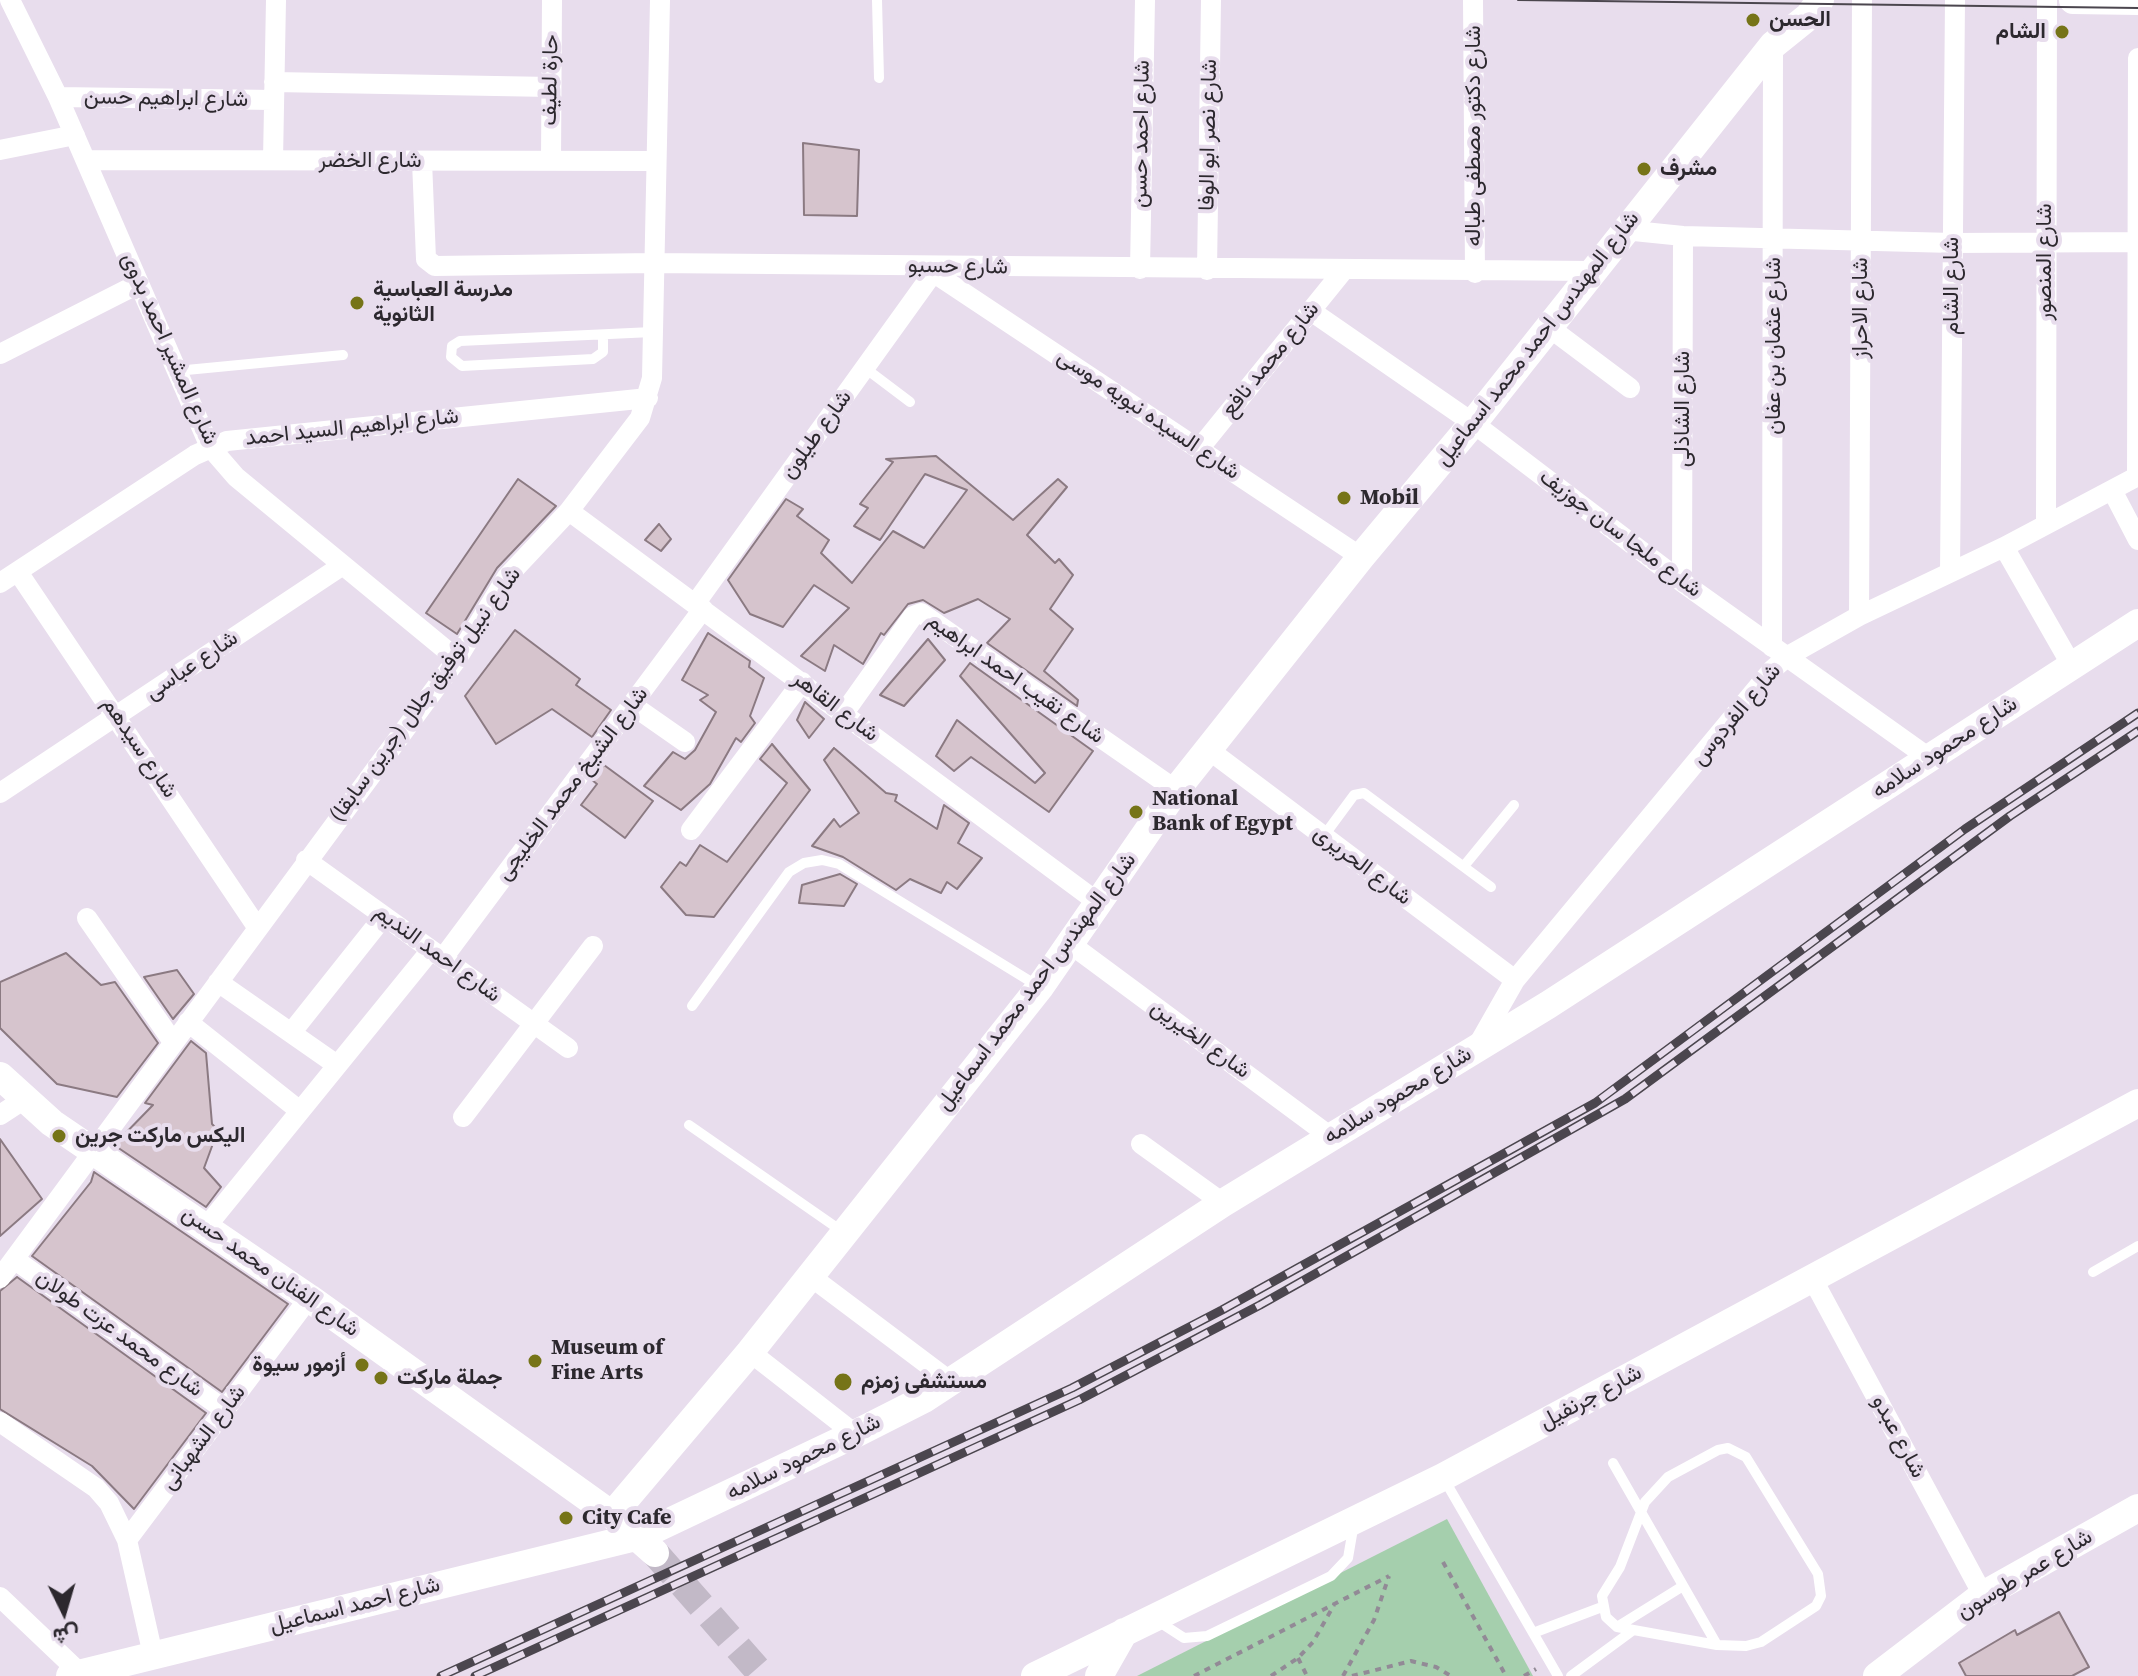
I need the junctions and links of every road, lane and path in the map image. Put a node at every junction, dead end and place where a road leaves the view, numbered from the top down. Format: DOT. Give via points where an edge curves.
graph roads {
  1 [pos="10,0"];
  2 [pos="276,0"];
  3 [pos="552,0"];
  4 [pos="660,0"];
  5 [pos="877,0"];
  6 [pos="1145,0"];
  7 [pos="1211,0"];
  8 [pos="1473,0"];
  9 [pos="1820,0"];
  10 [pos="1862,0"];
  11 [pos="1955,0"];
  12 [pos="2047,0"];
  13 [pos="2073,0"];
  14 [pos="2138,1"];
  15 [pos="1773,45"];
  16 [pos="2138,58"];
  17 [pos="879,78"];
  18 [pos="551,87"];
  19 [pos="274,91"];
  20 [pos="58,97"];
  21 [pos="75,135"];
  22 [pos="0,150"];
  23 [pos="86,160"];
  24 [pos="273,160"];
  25 [pos="422,161"];
  26 [pos="551,161"];
  27 [pos="654,161"];
  28 [pos="1624,230"];
  29 [pos="1683,236"];
  30 [pos="1774,239"];
  31 [pos="1861,241"];
  32 [pos="2138,242"];
  33 [pos="1953,243"];
  34 [pos="2045,243"];
  35 [pos="653,263"];
  36 [pos="1140,269"];
  37 [pos="936,270"];
  38 [pos="1207,270"];
  39 [pos="1343,271"];
  40 [pos="1592,271"];
  41 [pos="1475,273"];
  42 [pos="138,284"];
  43 [pos="1311,311"];
  44 [pos="1550,328"];
  45 [pos="652,332"];
  46 [pos="603,335"];
  47 [pos="0,354"];
  48 [pos="343,355"];
  49 [pos="865,368"];
  50 [pos="176,371"];
  51 [pos="1630,388"];
  52 [pos="648,398"];
  53 [pos="910,402"];
  54 [pos="1473,423"];
  55 [pos="210,447"];
  56 [pos="1199,449"];
  57 [pos="2138,477"];
  58 [pos="2113,492"];
  59 [pos="569,511"];
  60 [pos="2046,524"];
  61 [pos="2138,540"];
  62 [pos="2004,547"];
  63 [pos="1361,557"];
  64 [pos="343,565"];
  65 [pos="18,572"];
  66 [pos="1950,572"];
  67 [pos="1682,582"];
  68 [pos="0,583"];
  69 [pos="699,607"];
  70 [pos="1859,616"];
  71 [pos="2138,623"];
  72 [pos="1780,651"];
  73 [pos="457,659"];
  74 [pos="2072,666"];
  75 [pos="802,682"];
  76 [pos="632,705"];
  77 [pos="844,713"];
  78 [pos="117,715"];
  79 [pos="685,742"];
  80 [pos="1209,750"];
  81 [pos="1929,758"];
  82 [pos="1176,790"];
  83 [pos="0,793"];
  84 [pos="1514,805"];
  85 [pos="691,830"];
  86 [pos="1323,837"];
  87 [pos="306,860"];
  88 [pos="1464,866"];
  89 [pos="1491,887"];
  90 [pos="1100,904"];
  91 [pos="384,916"];
  92 [pos="87,918"];
  93 [pos="257,927"];
  94 [pos="1069,943"];
  95 [pos="593,946"];
  96 [pos="437,954"];
  97 [pos="1515,980"];
  98 [pos="218,982"];
  99 [pos="1040,987"];
  100 [pos="692,1006"];
  101 [pos="188,1022"];
  102 [pos="534,1023"];
  103 [pos="291,1033"];
  104 [pos="173,1042"];
  105 [pos="568,1048"];
  106 [pos="1475,1049"];
  107 [pos="337,1065"];
  108 [pos="0,1076"];
  109 [pos="2138,1103"];
  110 [pos="11,1107"];
  111 [pos="300,1111"];
  112 [pos="463,1117"];
  113 [pos="689,1125"];
  114 [pos="1331,1137"];
  115 [pos="1141,1144"];
  116 [pos="95,1151"];
  117 [pos="1223,1203"];
  118 [pos="206,1227"];
  119 [pos="845,1233"];
  120 [pos="2138,1246"];
  121 [pos="14,1259"];
  122 [pos="2093,1272"];
  123 [pos="810,1276"];
  124 [pos="0,1278"];
  125 [pos="1812,1278"];
  126 [pos="309,1298"];
  127 [pos="750,1352"];
  128 [pos="951,1382"];
  129 [pos="225,1410"];
  130 [pos="0,1422"];
  131 [pos="855,1434"];
  132 [pos="1613,1463"];
  133 [pos="1443,1477"];
  134 [pos="2138,1508"];
  135 [pos="1641,1512"];
  136 [pos="612,1515"];
  137 [pos="1354,1520"];
  138 [pos="127,1540"];
  139 [pos="647,1544"];
  140 [pos="1443,1562"];
  141 [pos="1683,1586"];
  142 [pos="1983,1595"];
  143 [pos="0,1597"];
  144 [pos="1335,1604"];
  145 [pos="1602,1607"];
  146 [pos="1158,1615"];
  147 [pos="1617,1627"];
  148 [pos="1125,1631"];
  149 [pos="1632,1631"];
  150 [pos="1533,1633"];
  151 [pos="1717,1645"];
  152 [pos="153,1655"];
  153 [pos="1298,1658"];
  154 [pos="75,1675"];
  155 [pos="1035,1676"];
  156 [pos="1099,1676"];
  157 [pos="1194,1676"];
  158 [pos="1271,1676"];
  159 [pos="1307,1676"];
  160 [pos="1343,1676"];
  161 [pos="1352,1676"];
  162 [pos="1451,1676"];
  163 [pos="1506,1676"];
  164 [pos="1558,1676"];
  165 [pos="1571,1676"];
  166 [pos="1877,1676"];
  1 -- 20 [label="street, شارع المشير احمد بدوى"];
  2 -- 19 [label="street, شارع ابراهيم حسن"];
  3 -- 18 [label="street, حارة لطيف"];
  4 -- 27 [label="street, شارع نبيل توفيق جلال (جرين سابقا)"];
  5 -- 17 [label="lane"];
  6 -- 36 [label="street, شارع احمد حسن"];
  7 -- 38 [label="street, شارع نصر ابو الوفا"];
  8 -- 41 [label="street, شارع دكتور مصطفى طباله"];
  9 -- 15 [label="street, شارع المهندس احمد محمد اسماعيل"];
  10 -- 31 [label="street, شارع الاحراز"];
  11 -- 33 [label="street, شارع الشام"];
  12 -- 34 [label="street, شارع المنصور"];
  13 -- 14 [label="street"];
  15 -- 28 [label="street, شارع المهندس احمد محمد اسماعيل"];
  15 -- 30 [label="street, شارع عثمان بن عفان"];
  16 -- 32 [label="street"];
  18 -- 19 [label="street"];
  18 -- 26 [label="street, حارة لطيف"];
  19 -- 20 [label="street, شارع ابراهيم حسن"];
  19 -- 24 [label="street, شارع ابراهيم حسن"];
  20 -- 21 [label="street, شارع المشير احمد بدوى"];
  21 -- 22 [label="street"];
  21 -- 23 [label="street, شارع المشير احمد بدوى"];
  23 -- 24 [label="street, شارع الخضر"];
  23 -- 42 [label="street, شارع المشير احمد بدوى"];
  24 -- 25 [label="street, شارع الخضر"];
  25 -- 26 [label="street, شارع الخضر"];
  25 -- 35 [label="street, شارع حسبو" via="426,259 432,266"];
  26 -- 27 [label="street, شارع الخضر"];
  27 -- 35 [label="street, شارع نبيل توفيق جلال (جرين سابقا)"];
  28 -- 29 [label="street"];
  28 -- 40 [label="street, شارع المهندس احمد محمد اسماعيل"];
  29 -- 30 [label="street"];
  29 -- 67 [label="street, شارع الشاذلى"];
  30 -- 31 [label="street"];
  30 -- 72 [label="street, شارع عثمان بن عفان"];
  31 -- 33 [label="street"];
  31 -- 70 [label="street, شارع الاحراز"];
  32 -- 34 [label="street"];
  32 -- 57 [label="street"];
  33 -- 34 [label="street"];
  33 -- 66 [label="street, شارع الشام"];
  34 -- 60 [label="street, شارع المنصور"];
  35 -- 37 [label="street, شارع حسبو"];
  35 -- 45 [label="street, شارع نبيل توفيق جلال (جرين سابقا)"];
  36 -- 37 [label="street, شارع حسبو"];
  36 -- 38 [label="street, شارع حسبو"];
  37 -- 49 [label="street, شارع طيلون"];
  37 -- 56 [label="street, شارع السيده نبويه موسى"];
  38 -- 39 [label="street, شارع حسبو"];
  39 -- 41 [label="street, شارع حسبو"];
  39 -- 43 [label="street, شارع محمد نافع"];
  40 -- 41 [label="street, شارع حسبو"];
  40 -- 44 [label="street, شارع المهندس احمد محمد اسماعيل"];
  42 -- 47 [label="street"];
  42 -- 50 [label="street, شارع المشير احمد بدوى"];
  43 -- 54 [label="street, شارع ملجا سان جوزيف"];
  43 -- 56 [label="street, شارع محمد نافع"];
  44 -- 51 [label="street"];
  44 -- 54 [label="street, شارع المهندس احمد محمد اسماعيل"];
  45 -- 46 [label="lane"];
  45 -- 52 [label="street, شارع نبيل توفيق جلال (جرين سابقا)"];
  46 -- 46 [label="lane" via="460,341 452,346 451,357 462,366 593,359 603,352"];
  48 -- 50 [label="lane"];
  49 -- 53 [label="lane"];
  49 -- 69 [label="street, شارع طيلون"];
  50 -- 55 [label="street, شارع المشير احمد بدوى"];
  52 -- 55 [label="street, شارع ابراهيم السيد احمد" via="227,441"];
  52 -- 59 [label="street, شارع نبيل توفيق جلال (جرين سابقا)" via="640,418"];
  54 -- 63 [label="street, شارع المهندس احمد محمد اسماعيل"];
  54 -- 67 [label="street, شارع ملجا سان جوزيف"];
  55 -- 64 [label="street, شارع المشير احمد بدوى" via="236,477"];
  55 -- 65 [label="street, شارع ابراهيم السيد احمد"];
  56 -- 63 [label="street, شارع السيده نبويه موسى"];
  57 -- 58 [label="street, شارع الفردوس"];
  58 -- 60 [label="street, شارع الفردوس"];
  58 -- 61 [label="street"];
  59 -- 69 [label="street, شارع القاهر"];
  59 -- 73 [label="street, شارع نبيل توفيق جلال (جرين سابقا)" via="507,577"];
  60 -- 62 [label="street, شارع الفردوس"];
  62 -- 66 [label="street, شارع الفردوس"];
  62 -- 74 [label="street"];
  63 -- 80 [label="street, شارع المهندس احمد محمد اسماعيل"];
  64 -- 73 [label="street, شارع المشير احمد بدوى"];
  64 -- 78 [label="street, شارع عباسى"];
  65 -- 68 [label="street, شارع ابراهيم السيد احمد"];
  65 -- 78 [label="street, شارع سيدهم"];
  66 -- 70 [label="street, شارع الفردوس"];
  67 -- 72 [label="street, شارع ملجا سان جوزيف"];
  69 -- 75 [label="street, شارع القاهر"];
  69 -- 76 [label="street, شارع الشيخ محمد الخليجى"];
  70 -- 72 [label="street, شارع الفردوس"];
  71 -- 74 [label="street, شارع محمود سلامه"];
  72 -- 81 [label="street, شارع ملجا سان جوزيف"];
  72 -- 97 [label="street, شارع الفردوس" via="1773,669"];
  73 -- 87 [label="street, شارع نبيل توفيق جلال (جرين سابقا)"];
  74 -- 81 [label="street, شارع محمود سلامه"];
  75 -- 77 [label="street, شارع القاهر"];
  75 -- 85 [label="street"];
  76 -- 79 [label="street"];
  76 -- 96 [label="street, شارع الشيخ محمد الخليجى"];
  77 -- 82 [label="street, شارع نقيب احمد ابراهيم" via="913,616 921,613"];
  77 -- 90 [label="street, شارع القاهر"];
  78 -- 83 [label="street, شارع عباسى"];
  78 -- 93 [label="street, شارع سيدهم"];
  80 -- 82 [label="street, شارع المهندس احمد محمد اسماعيل"];
  80 -- 86 [label="street, شارع الحريرى"];
  81 -- 106 [label="street, شارع محمود سلامه"];
  82 -- 90 [label="street, شارع المهندس احمد محمد اسماعيل"];
  84 -- 88 [label="lane"];
  86 -- 88 [label="lane" via="1354,795 1364,793"];
  86 -- 97 [label="street, شارع الحريرى"];
  87 -- 91 [label="street, شارع احمد النديم"];
  87 -- 93 [label="street, شارع نبيل توفيق جلال (جرين سابقا)"];
  88 -- 89 [label="lane"];
  90 -- 94 [label="street, شارع المهندس احمد محمد اسماعيل"];
  91 -- 96 [label="street, شارع احمد النديم"];
  91 -- 103 [label="street"];
  92 -- 104 [label="street"];
  93 -- 98 [label="street, شارع نبيل توفيق جلال (جرين سابقا)"];
  94 -- 99 [label="street, شارع المهندس احمد محمد اسماعيل"];
  94 -- 114 [label="street, شارع الخيرين"];
  95 -- 102 [label="street"];
  96 -- 102 [label="street, شارع احمد النديم"];
  96 -- 107 [label="street, شارع الشيخ محمد الخليجى"];
  97 -- 106 [label="street, شارع الفردوس"];
  98 -- 101 [label="street, شارع نبيل توفيق جلال (جرين سابقا)"];
  98 -- 103 [label="street"];
  99 -- 100 [label="lane" via="839,864 822,860 789,872"];
  99 -- 119 [label="street, شارع المهندس احمد محمد اسماعيل"];
  101 -- 104 [label="street, شارع نبيل توفيق جلال (جرين سابقا)"];
  101 -- 111 [label="street"];
  102 -- 105 [label="street, شارع احمد النديم"];
  102 -- 112 [label="street"];
  103 -- 107 [label="street"];
  104 -- 116 [label="street, شارع نبيل توفيق جلال (جرين سابقا)"];
  106 -- 114 [label="street, شارع محمود سلامه"];
  107 -- 111 [label="street, شارع الشيخ محمد الخليجى"];
  108 -- 110 [label="street, شارع الفنان محمد حسن"];
  109 -- 125 [label="street, شارع جرنفيل"];
  110 -- 116 [label="street, شارع الفنان محمد حسن"];
  111 -- 118 [label="street, شارع الشيخ محمد الخليجى"];
  113 -- 119 [label="lane"];
  114 -- 117 [label="street, شارع محمود سلامه"];
  115 -- 117 [label="street"];
  116 -- 118 [label="street, شارع الفنان محمد حسن"];
  116 -- 121 [label="street, شارع نبيل توفيق جلال (جرين سابقا)"];
  117 -- 128 [label="street, شارع محمود سلامه"];
  118 -- 126 [label="street, شارع الفنان محمد حسن"];
  119 -- 123 [label="street, شارع المهندس احمد محمد اسماعيل"];
  120 -- 122 [label="lane"];
  121 -- 124 [label="street, شارع نبيل توفيق جلال (جرين سابقا)"];
  121 -- 129 [label="street, شارع محمد عزت طولان"];
  123 -- 127 [label="street, شارع المهندس احمد محمد اسماعيل"];
  123 -- 128 [label="street"];
  125 -- 133 [label="street, شارع جرنفيل"];
  125 -- 142 [label="street, شارع عبدو"];
  126 -- 129 [label="street, شارع الشهبانى"];
  126 -- 136 [label="street, شارع الفنان محمد حسن"];
  127 -- 131 [label="street"];
  127 -- 136 [label="street, شارع المهندس احمد محمد اسماعيل"];
  128 -- 131 [label="street, شارع محمود سلامه"];
  129 -- 138 [label="street, شارع الشهبانى"];
  130 -- 138 [label="street" via="96,1488"];
  131 -- 139 [label="street, شارع محمود سلامه"];
  132 -- 135 [label="lane"];
  133 -- 137 [label="street, شارع جرنفيل"];
  133 -- 150 [label="lane"];
  134 -- 142 [label="street, شارع عمر طوسون"];
  135 -- 141 [label="lane"];
  135 -- 145 [label="lane" via="1620,1567 1602,1596"];
  135 -- 151 [label="lane" via="1668,1477 1718,1450 1738,1451 1818,1574 1821,1596 1808,1614 1761,1642"];
  136 -- 139 [label="street, شارع الفنان محمد حسن"];
  137 -- 146 [label="street, شارع جرنفيل"];
  137 -- 146 [label="lane" via="1348,1558 1317,1583 1196,1638 1173,1633"];
  138 -- 152 [label="street"];
  139 -- 152 [label="street, شارع احمد اسماعيل"];
  140 -- 163 [label="path"];
  141 -- 147 [label="lane"];
  141 -- 151 [label="lane"];
  142 -- 166 [label="street, شارع عمر طوسون"];
  143 -- 154 [label="street"];
  144 -- 153 [label="path"];
  144 -- 157 [label="path"];
  144 -- 160 [label="path" via="1389,1576 1374,1620"];
  145 -- 147 [label="lane"];
  145 -- 150 [label="lane"];
  146 -- 148 [label="street, شارع جرنفيل"];
  147 -- 149 [label="lane"];
  148 -- 155 [label="street, شارع جرنفيل"];
  148 -- 156 [label="street"];
  149 -- 151 [label="lane"];
  149 -- 165 [label="lane"];
  150 -- 164 [label="lane"];
  152 -- 154 [label="street, شارع احمد اسماعيل"];
  153 -- 158 [label="path"];
  153 -- 159 [label="path"];
  161 -- 162 [label="path" via="1411,1661"];
}
